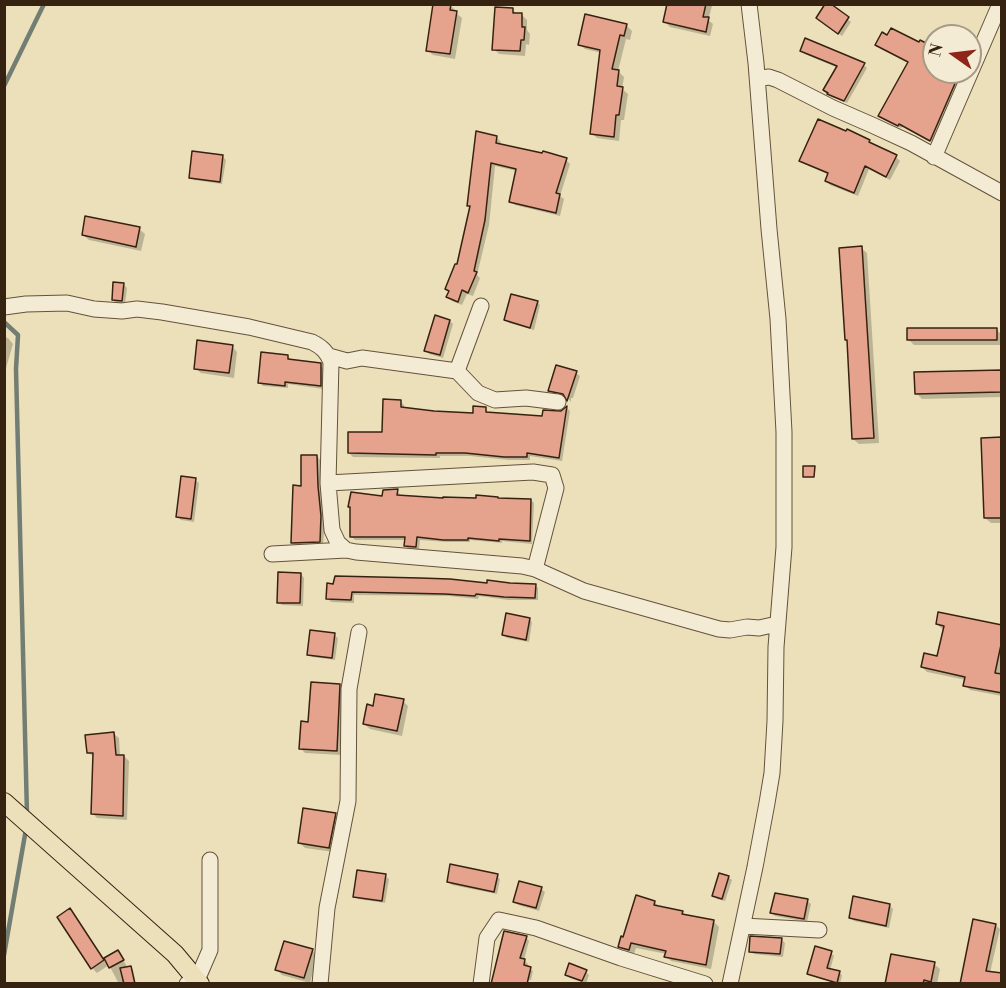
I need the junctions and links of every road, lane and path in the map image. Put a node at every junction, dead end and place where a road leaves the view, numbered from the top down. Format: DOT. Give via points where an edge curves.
graph roads {
  1 [pos="749,4"];
  2 [pos="1000,4"];
  3 [pos="757,75"];
  4 [pos="934,157"];
  5 [pos="1002,193"];
  6 [pos="481,306"];
  7 [pos="4,307"];
  8 [pos="329,356"];
  9 [pos="457,371"];
  10 [pos="558,402"];
  11 [pos="328,483"];
  12 [pos="346,550"];
  13 [pos="272,555"];
  14 [pos="535,569"];
  15 [pos="777,624"];
  16 [pos="359,632"];
  17 [pos="4,802"];
  18 [pos="210,860"];
  19 [pos="744,926"];
  20 [pos="819,930"];
  21 [pos="195,982"];
  22 [pos="320,984"];
  23 [pos="481,984"];
  24 [pos="705,984"];
  25 [pos="730,984"];
  1 -- 3 [label="street"];
  2 -- 4 [label="street"];
  3 -- 4 [label="street" via="778,81"];
  3 -- 15 [label="street" via="784,432 784,547"];
  4 -- 5 [label="street"];
  6 -- 9 [label="street"];
  7 -- 8 [label="street" via="67,303 94,309 162,312 312,342"];
  8 -- 9 [label="street"];
  8 -- 11 [label="street" via="332,371"];
  9 -- 10 [label="street" via="478,393 495,400"];
  11 -- 12 [label="street" via="332,530"];
  11 -- 14 [label="street" via="533,472 552,475 556,488"];
  12 -- 13 [label="street"];
  12 -- 14 [label="street"];
  14 -- 15 [label="street" via="584,591 719,629"];
  15 -- 19 [label="street" via="772,773"];
  16 -- 22 [label="street" via="350,689 348,801 327,908"];
  17 -- 21 [label="main road" via="175,954"];
  18 -- 21 [label="street" via="210,950"];
  19 -- 20 [label="street"];
  19 -- 25 [label="street"];
  23 -- 24 [label="street" via="487,938 499,920 536,928"];
}
